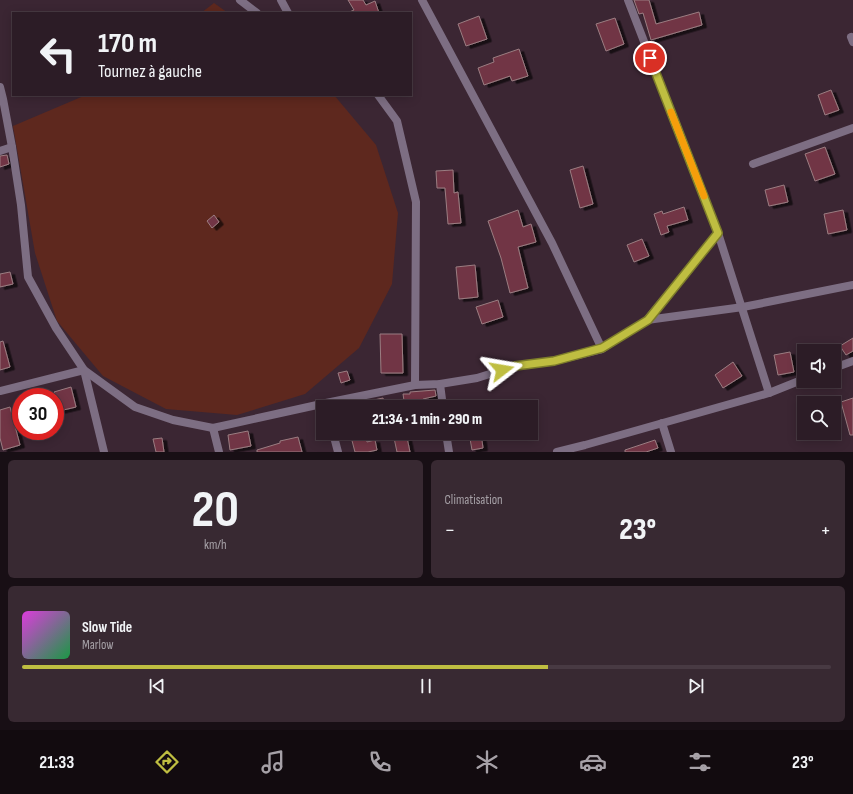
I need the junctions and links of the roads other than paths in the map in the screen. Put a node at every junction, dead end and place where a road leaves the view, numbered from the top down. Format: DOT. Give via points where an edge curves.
graph roads {
  1 [pos="240,0"];
  2 [pos="281,0"];
  3 [pos="422,0"];
  4 [pos="628,0"];
  5 [pos="257,12"];
  6 [pos="287,12"];
  7 [pos="0,87"];
  8 [pos="379,96"];
  9 [pos="853,128"];
  10 [pos="12,147"];
  11 [pos="0,151"];
  12 [pos="753,164"];
  13 [pos="718,233"];
  14 [pos="853,285"];
  15 [pos="742,307"];
  16 [pos="648,320"];
  17 [pos="602,348"];
  18 [pos="853,361"];
  19 [pos="841,365"];
  20 [pos="84,370"];
  21 [pos="797,382"];
  22 [pos="440,384"];
  23 [pos="415,385"];
  24 [pos="0,391"];
  25 [pos="769,393"];
  26 [pos="349,400"];
  27 [pos="442,400"];
  28 [pos="316,407"];
  29 [pos="662,424"];
  30 [pos="213,428"];
  31 [pos="335,440"];
  32 [pos="447,440"];
  33 [pos="104,452"];
  34 [pos="219,452"];
  35 [pos="338,452"];
  36 [pos="449,452"];
  37 [pos="557,452"];
  38 [pos="671,452"];
  1 -- 5 [label="street"];
  2 -- 6 [label="street"];
  3 -- 17 [label="street" via="552,243"];
  4 -- 13 [label="street"];
  7 -- 10 [label="street"];
  8 -- 23 [label="street" via="397,121 416,202"];
  9 -- 12 [label="street"];
  10 -- 11 [label="street"];
  10 -- 20 [label="street" via="28,277 56,328"];
  13 -- 15 [label="street"];
  13 -- 16 [label="street"];
  14 -- 15 [label="street"];
  15 -- 16 [label="street"];
  15 -- 25 [label="street"];
  16 -- 17 [label="street"];
  17 -- 22 [label="street" via="554,361 515,366 477,378"];
  18 -- 19 [label="street"];
  20 -- 24 [label="street"];
  20 -- 30 [label="street" via="135,407 173,420"];
  20 -- 33 [label="street"];
  21 -- 25 [label="street"];
  22 -- 23 [label="street"];
  22 -- 27 [label="street"];
  23 -- 26 [label="street"];
  25 -- 29 [label="street"];
  28 -- 30 [label="street"];
  29 -- 37 [label="street"];
  29 -- 38 [label="street"];
  30 -- 34 [label="street"];
  31 -- 35 [label="street"];
  32 -- 36 [label="street"];
}
